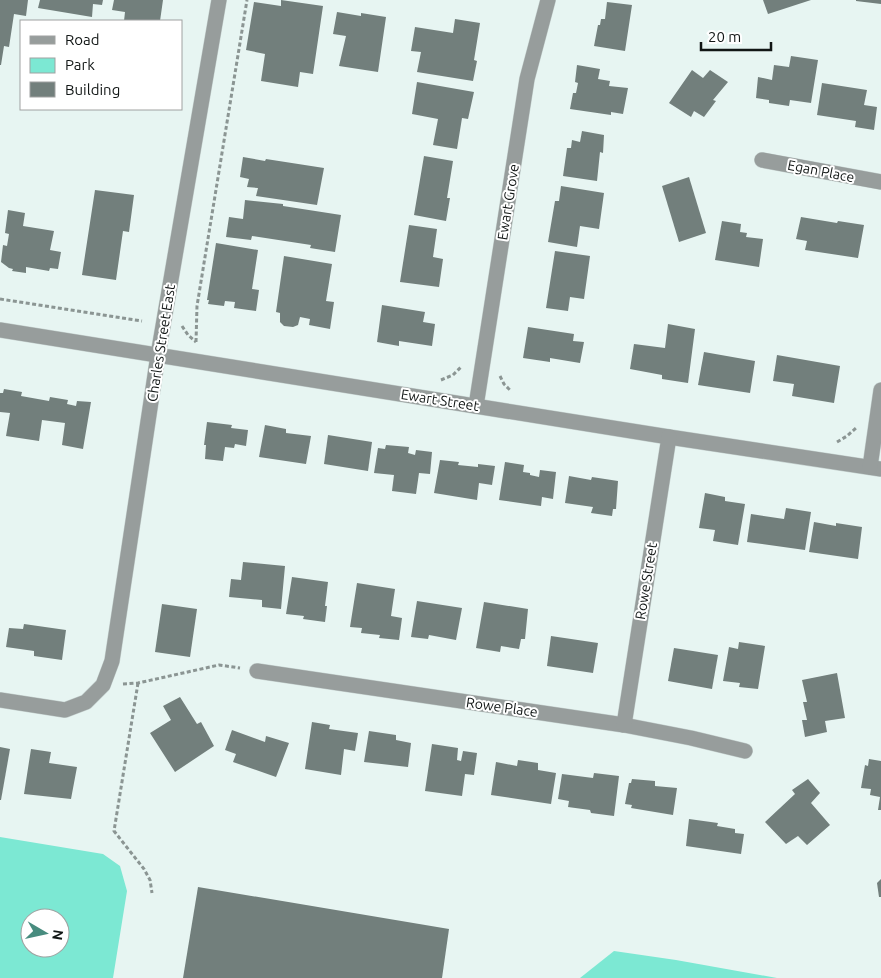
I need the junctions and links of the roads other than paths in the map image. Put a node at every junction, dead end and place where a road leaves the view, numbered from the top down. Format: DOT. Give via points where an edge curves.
graph roads {
  1 [pos="219,0"];
  2 [pos="548,0"];
  3 [pos="762,160"];
  4 [pos="881,182"];
  5 [pos="0,330"];
  6 [pos="158,355"];
  7 [pos="881,390"];
  8 [pos="476,406"];
  9 [pos="669,437"];
  10 [pos="875,468"];
  11 [pos="257,671"];
  12 [pos="0,700"];
  13 [pos="624,725"];
  14 [pos="745,751"];
  1 -- 6 [label="street, Charles Street East"];
  2 -- 8 [label="street, Ewart Grove" via="527,80"];
  3 -- 4 [label="street, Egan Place"];
  5 -- 6 [label="street, Ewart Street"];
  6 -- 8 [label="street, Ewart Street"];
  6 -- 12 [label="street, Charles Street East" via="112,661 102,685 86,702 64,710"];
  7 -- 10 [label="street"];
  8 -- 9 [label="street, Ewart Street"];
  9 -- 10 [label="street, Ewart Street"];
  9 -- 13 [label="street, Rowe Street"];
  11 -- 13 [label="street, Rowe Place"];
  13 -- 14 [label="street, Rowe Place"];
}
